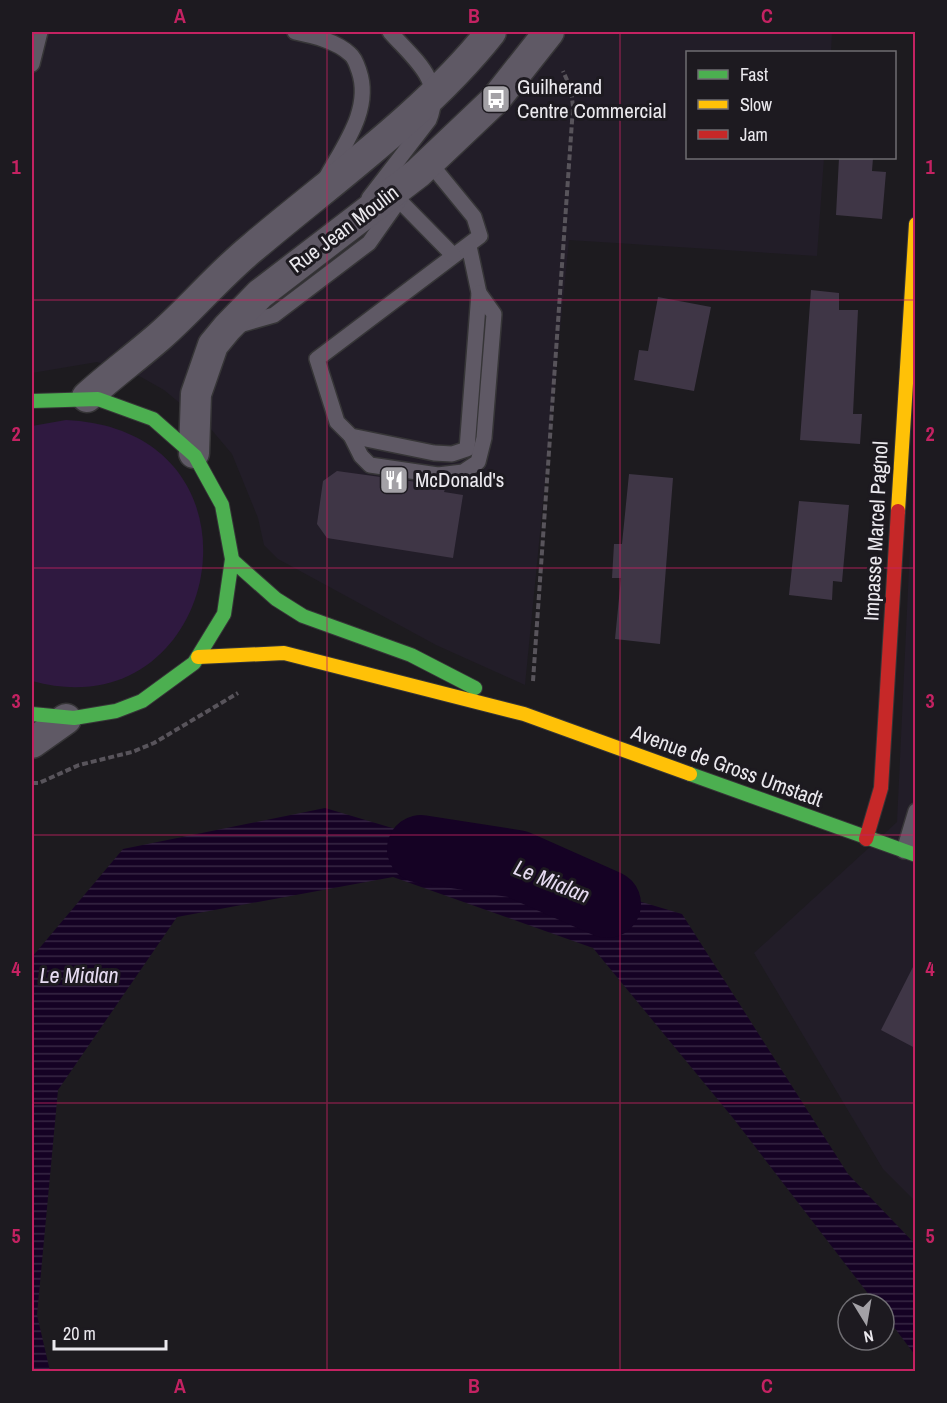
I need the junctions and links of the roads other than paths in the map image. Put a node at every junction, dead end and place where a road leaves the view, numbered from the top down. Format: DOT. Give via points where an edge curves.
graph roads {
  1 [pos="40,32"];
  2 [pos="295,32"];
  3 [pos="390,32"];
  4 [pos="491,32"];
  5 [pos="549,32"];
  6 [pos="32,64"];
  7 [pos="435,91"];
  8 [pos="424,167"];
  9 [pos="317,194"];
  10 [pos="395,196"];
  11 [pos="915,224"];
  12 [pos="345,229"];
  13 [pos="475,241"];
  14 [pos="453,255"];
  15 [pos="479,293"];
  16 [pos="227,328"];
  17 [pos="87,397"];
  18 [pos="32,401"];
  19 [pos="351,436"];
  20 [pos="194,453"];
  21 [pos="232,560"];
  22 [pos="198,657"];
  23 [pos="32,714"];
  24 [pos="524,714"];
  25 [pos="66,719"];
  26 [pos="32,743"];
  27 [pos="915,811"];
  28 [pos="866,838"];
  29 [pos="910,853"];
  1 -- 6 [label="lane"];
  2 -- 9 [label="lane" via="337,45 352,56 362,80 359,115"];
  3 -- 7 [label="lane" via="426,74"];
  4 -- 7 [label="street, Rue Jean Moulin"];
  5 -- 8 [label="street, Rue Jean Moulin" via="496,99"];
  7 -- 9 [label="street, Rue Jean Moulin"];
  7 -- 12 [label="lane" via="436,105 429,120"];
  8 -- 10 [label="street, Rue Jean Moulin"];
  8 -- 13 [label="lane" via="474,217"];
  9 -- 17 [label="street, Rue Jean Moulin" via="208,287 161,336"];
  10 -- 12 [label="street, Rue Jean Moulin"];
  10 -- 14 [label="lane"];
  10 -- 16 [label="lane" via="369,243 274,315"];
  11 -- 28 [label="main road, Impasse Marcel Pagnol" via="882,788"];
  12 -- 16 [label="street, Rue Jean Moulin" via="260,294"];
  13 -- 14 [label="lane"];
  13 -- 15 [label="lane"];
  14 -- 19 [label="lane" via="317,359 337,422"];
  15 -- 19 [label="lane" via="467,449 452,454 434,453"];
  15 -- 19 [label="lane" via="494,314 484,438 477,462 463,472 438,475 370,465"];
  16 -- 20 [label="street, Rue Jean Moulin" via="213,345 196,394"];
  17 -- 18 [label="main road"];
  17 -- 20 [label="main road" via="138,411 169,429"];
  20 -- 21 [label="main road" via="223,503"];
  21 -- 22 [label="main road" via="223,611"];
  21 -- 24 [label="main road, Avenue de Gross Umstadt" via="276,599 303,616 411,655"];
  22 -- 24 [label="main road, Avenue de Gross Umstadt" via="284,653"];
  22 -- 25 [label="main road" via="153,696 96,717"];
  23 -- 25 [label="main road"];
  24 -- 28 [label="main road, Avenue de Gross Umstadt"];
  25 -- 26 [label="street"];
  27 -- 29 [label="lane"];
  28 -- 29 [label="main road, Avenue de Gross Umstadt"];
}
